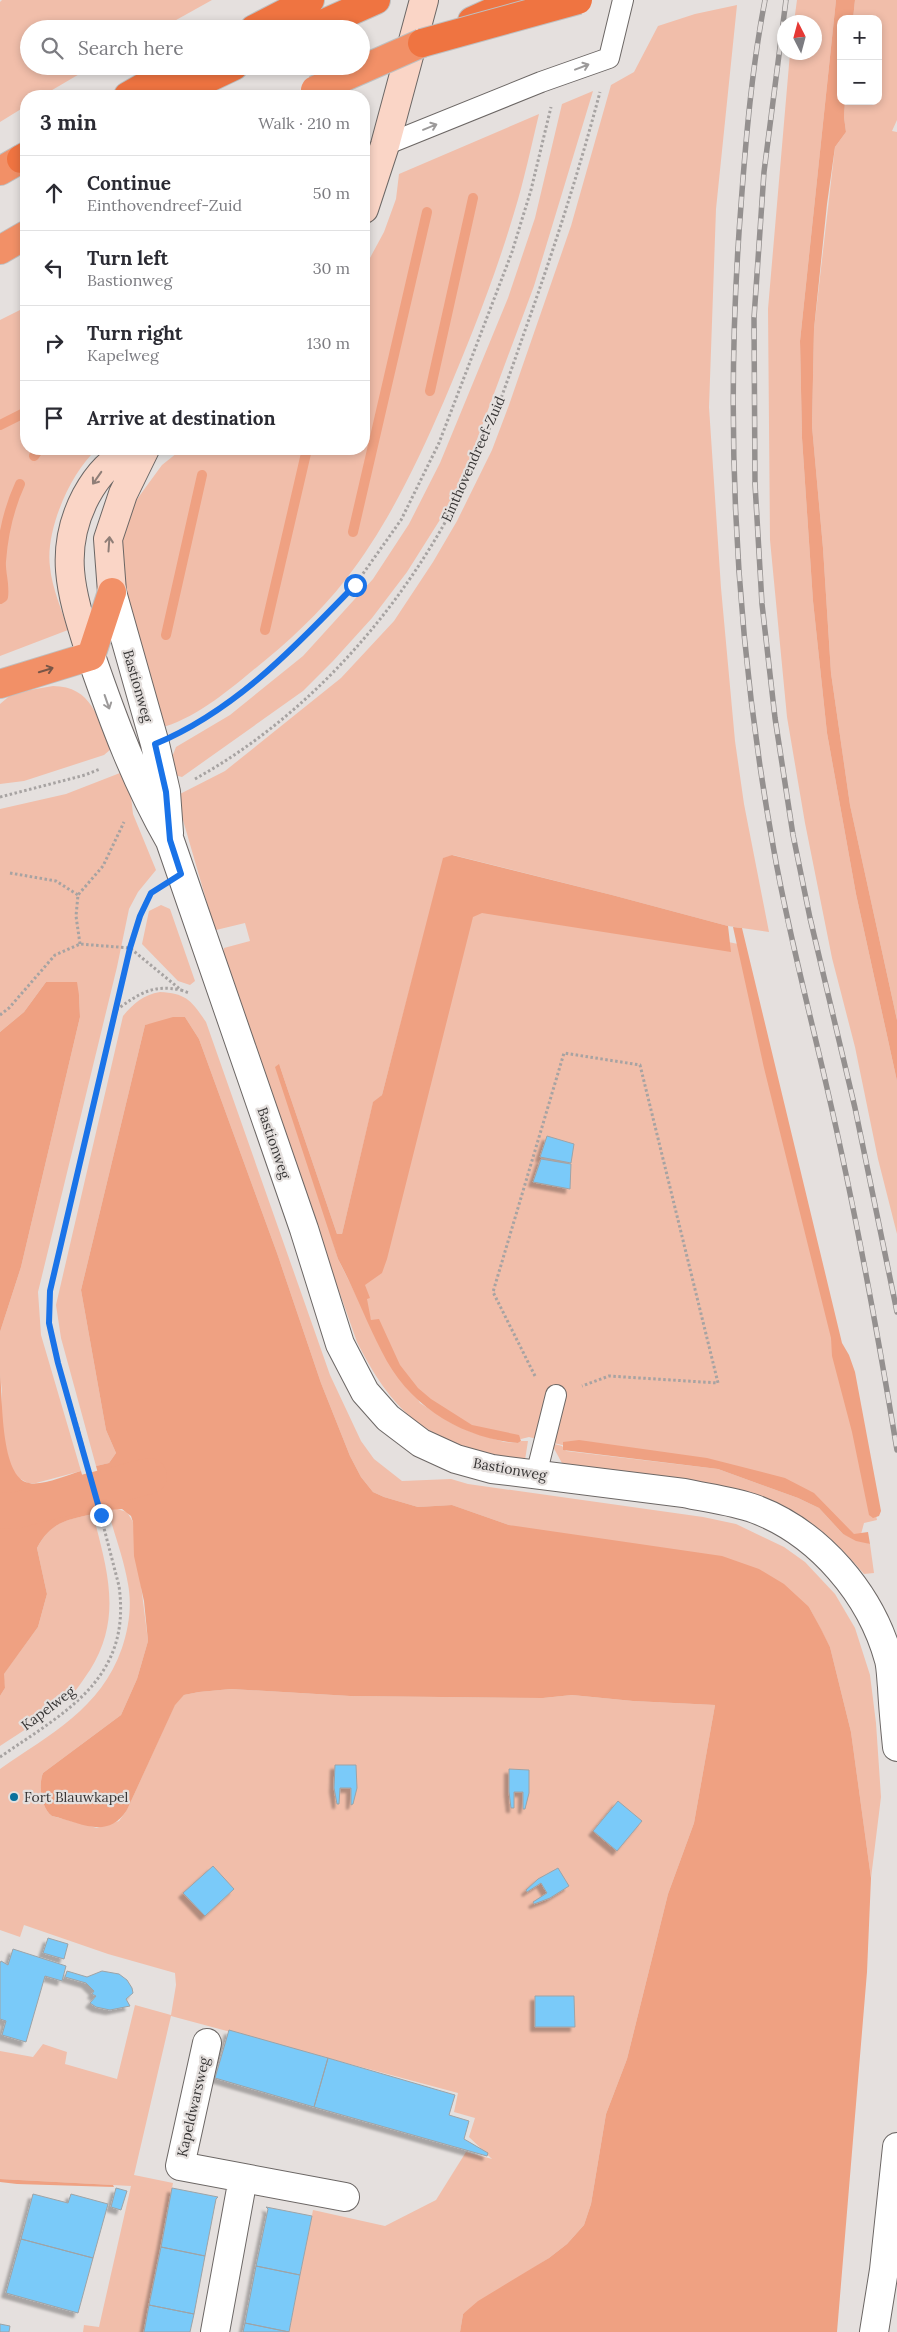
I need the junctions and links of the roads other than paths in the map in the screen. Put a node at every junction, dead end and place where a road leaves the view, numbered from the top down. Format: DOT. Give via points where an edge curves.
graph roads {
  1 [pos="310,0"];
  2 [pos="376,0"];
  3 [pos="424,0"];
  4 [pos="518,0"];
  5 [pos="578,0"];
  6 [pos="623,0"];
  7 [pos="271,20"];
  8 [pos="330,20"];
  9 [pos="422,42"];
  10 [pos="370,65"];
  11 [pos="164,75"];
  12 [pos="215,75"];
  13 [pos="349,75"];
  14 [pos="138,90"];
  15 [pos="184,90"];
  16 [pos="316,90"];
  17 [pos="385,145"];
  18 [pos="370,190"];
  19 [pos="20,238"];
  20 [pos="0,250"];
  21 [pos="120,455"];
  22 [pos="143,455"];
  23 [pos="112,592"];
  24 [pos="91,656"];
  25 [pos="0,684"];
  26 [pos="156,795"];
  27 [pos="554,1403"];
  28 [pos="536,1475"];
  29 [pos="897,1747"];
  30 [pos="208,2043"];
  31 [pos="897,2147"];
  32 [pos="243,2178"];
  33 [pos="345,2197"];
  34 [pos="215,2332"];
  35 [pos="874,2332"];
  1 -- 7 [label="highway"];
  2 -- 8 [label="highway"];
  3 -- 17 [label="main road"];
  4 -- 9 [label="highway, bridge"];
  5 -- 9 [label="highway, bridge"];
  17 -- 6 [label="lane, one-way" via="608,58"];
  9 -- 10 [label="highway, bridge"];
  11 -- 14 [label="highway"];
  12 -- 15 [label="highway"];
  13 -- 16 [label="highway, bridge"];
  17 -- 18 [label="main road"];
  19 -- 20 [label="highway"];
  21 -- 24 [label="main road, one-way" via="104,468 93,484 80,508 70,539 72,590"];
  23 -- 22 [label="main road, one-way" via="108,539 123,494"];
  23 -- 24 [label="highway"];
  23 -- 26 [label="street, Bastionweg" via="155,744"];
  25 -- 24 [label="highway, one-way"];
  24 -- 26 [label="street, Bastionweg, one-way" via="128,757"];
  26 -- 28 [label="street, Bastionweg" via="340,1344 365,1392 388,1418 421,1443 456,1459 492,1469"];
  27 -- 28 [label="lane"];
  28 -- 29 [label="street, Bastionweg" via="724,1501 767,1514 802,1534 844,1573 872,1617 889,1661"];
  30 -- 32 [label="street, Kapeldwarsweg" via="180,2166"];
  31 -- 35 [label="street"];
  32 -- 33 [label="street, Kapeldwarsweg"];
  32 -- 34 [label="street"];
}
